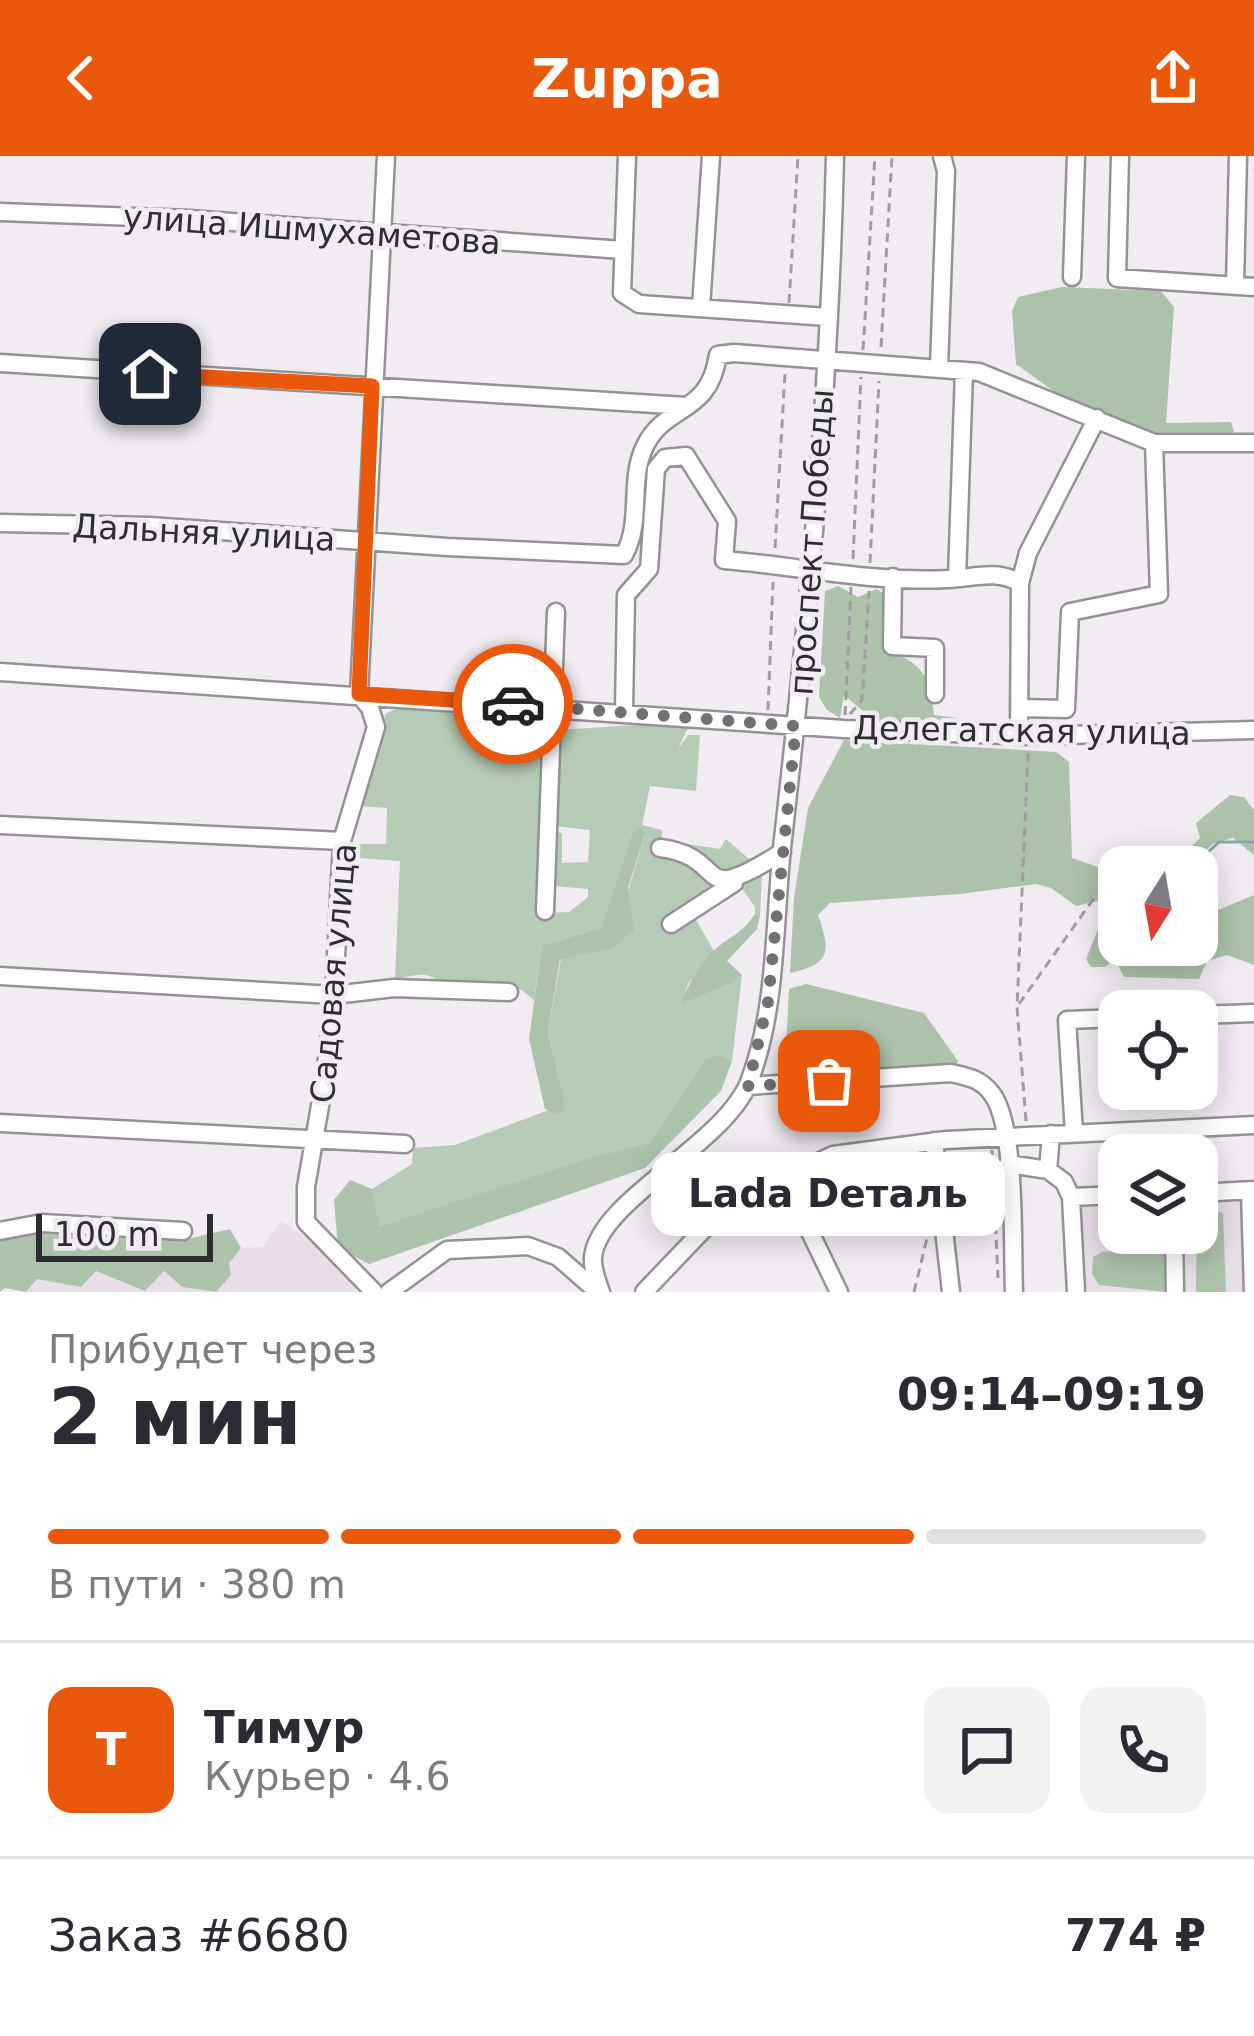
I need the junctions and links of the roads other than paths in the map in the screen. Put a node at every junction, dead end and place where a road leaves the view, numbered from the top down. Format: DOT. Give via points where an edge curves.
graph roads {
  1 [pos="386,156"];
  2 [pos="627,156"];
  3 [pos="711,156"];
  4 [pos="942,156"];
  5 [pos="1076,156"];
  6 [pos="1120,156"];
  7 [pos="1238,156"];
  8 [pos="834,158"];
  9 [pos="0,212"];
  10 [pos="380,231"];
  11 [pos="623,250"];
  12 [pos="1072,277"];
  13 [pos="1245,286"];
  14 [pos="701,308"];
  15 [pos="828,317"];
  16 [pos="825,362"];
  17 [pos="0,363"];
  18 [pos="939,368"];
  19 [pos="964,371"];
  20 [pos="372,386"];
  21 [pos="686,406"];
  22 [pos="1097,418"];
  23 [pos="1254,442"];
  24 [pos="1154,443"];
  25 [pos="0,523"];
  26 [pos="366,542"];
  27 [pos="812,573"];
  28 [pos="893,577"];
  29 [pos="957,578"];
  30 [pos="1020,583"];
  31 [pos="556,612"];
  32 [pos="0,672"];
  33 [pos="359,694"];
  34 [pos="935,694"];
  35 [pos="553,707"];
  36 [pos="1019,708"];
  37 [pos="624,711"];
  38 [pos="796,726"];
  39 [pos="1254,730"];
  40 [pos="1024,736"];
  41 [pos="0,825"];
  42 [pos="342,841"];
  43 [pos="660,848"];
  44 [pos="782,852"];
  45 [pos="744,876"];
  46 [pos="545,910"];
  47 [pos="671,925"];
  48 [pos="0,976"];
  49 [pos="509,992"];
  50 [pos="334,995"];
  51 [pos="1254,1013"];
  52 [pos="1218,1014"];
  53 [pos="1098,1019"];
  54 [pos="748,1086"];
  55 [pos="0,1123"];
  56 [pos="1254,1125"];
  57 [pos="1074,1132"];
  58 [pos="1051,1134"];
  59 [pos="999,1136"];
  60 [pos="316,1141"];
  61 [pos="934,1142"];
  62 [pos="405,1144"];
  63 [pos="1008,1164"];
  64 [pos="1048,1170"];
  65 [pos="784,1178"];
  66 [pos="1252,1191"];
  67 [pos="1218,1192"];
  68 [pos="1098,1195"];
  69 [pos="1071,1196"];
  70 [pos="0,1231"];
  71 [pos="183,1231"];
  72 [pos="1174,1254"];
  73 [pos="374,1292"];
  74 [pos="389,1292"];
  75 [pos="599,1292"];
  76 [pos="644,1292"];
  77 [pos="839,1292"];
  78 [pos="950,1292"];
  79 [pos="1014,1292"];
  80 [pos="1076,1292"];
  81 [pos="1175,1292"];
  82 [pos="1253,1292"];
  1 -- 10 [label="street, Садовая улица"];
  2 -- 11 [label="street"];
  3 -- 14 [label="street"];
  4 -- 18 [label="street"];
  5 -- 12 [label="street"];
  6 -- 13 [label="street" via="1117,278"];
  7 -- 13 [label="street"];
  8 -- 15 [label="street, проспект Победы"];
  9 -- 10 [label="street, улица Ишмухаметова"];
  10 -- 11 [label="street, улица Ишмухаметова"];
  10 -- 20 [label="street, Садовая улица"];
  11 -- 14 [label="street" via="627,300"];
  14 -- 15 [label="street"];
  15 -- 16 [label="street, проспект Победы"];
  16 -- 18 [label="street"];
  16 -- 21 [label="street" via="718,355 713,382"];
  16 -- 27 [label="street, проспект Победы"];
  17 -- 20 [label="street"];
  18 -- 19 [label="street"];
  19 -- 22 [label="street" via="1008,380"];
  19 -- 29 [label="street"];
  20 -- 21 [label="street"];
  20 -- 26 [label="street, Садовая улица"];
  21 -- 26 [label="street, Дальняя улица" via="642,452 633,539 624,555"];
  22 -- 24 [label="street"];
  22 -- 30 [label="street"];
  23 -- 24 [label="street"];
  24 -- 36 [label="street" via="1160,594 1070,613 1066,709"];
  25 -- 26 [label="street, Дальняя улица"];
  26 -- 33 [label="street, Садовая улица"];
  27 -- 28 [label="street"];
  27 -- 37 [label="street" via="724,560 727,521 719,505 686,455 664,458 656,469 649,568 626,595"];
  27 -- 38 [label="street, проспект Победы"];
  28 -- 29 [label="street"];
  28 -- 34 [label="street" via="892,646 935,648"];
  29 -- 30 [label="street" via="1009,576"];
  30 -- 36 [label="street"];
  31 -- 35 [label="street"];
  32 -- 33 [label="street, Делегатская улица"];
  33 -- 35 [label="street, Делегатская улица"];
  33 -- 42 [label="street, Садовая улица" via="376,728"];
  35 -- 37 [label="street, Делегатская улица"];
  35 -- 46 [label="street"];
  36 -- 40 [label="street"];
  37 -- 38 [label="street, Делегатская улица"];
  38 -- 40 [label="street, Делегатская улица"];
  38 -- 44 [label="street, проспект Победы"];
  39 -- 40 [label="street, Делегатская улица"];
  41 -- 42 [label="street"];
  42 -- 50 [label="street, Садовая улица"];
  43 -- 45 [label="street" via="685,851 714,879"];
  44 -- 45 [label="street"];
  44 -- 54 [label="street, проспект Победы" via="768,1002"];
  45 -- 47 [label="street"];
  48 -- 50 [label="street"];
  49 -- 50 [label="street"];
  50 -- 60 [label="street, Садовая улица"];
  51 -- 52 [label="street"];
  53 -- 57 [label="street" via="1067,1021"];
  54 -- 59 [label="street" via="977,1078 995,1097"];
  54 -- 75 [label="street, проспект Победы" via="725,1119 611,1219 593,1258"];
  55 -- 60 [label="street"];
  56 -- 57 [label="street"];
  57 -- 58 [label="street"];
  58 -- 59 [label="street"];
  58 -- 64 [label="street"];
  59 -- 61 [label="street"];
  59 -- 63 [label="street"];
  60 -- 62 [label="street"];
  60 -- 73 [label="street, Садовая улица" via="306,1222"];
  61 -- 65 [label="street" via="832,1155"];
  61 -- 78 [label="street"];
  63 -- 64 [label="street"];
  63 -- 79 [label="street"];
  64 -- 69 [label="street"];
  65 -- 76 [label="street" via="707,1226"];
  65 -- 77 [label="street"];
  66 -- 67 [label="street"];
  66 -- 82 [label="street"];
  68 -- 69 [label="street"];
  69 -- 80 [label="street"];
  70 -- 71 [label="street" via="42,1223"];
  72 -- 81 [label="street"];
  74 -- 75 [label="street" via="446,1250 528,1246 558,1257"];
}
